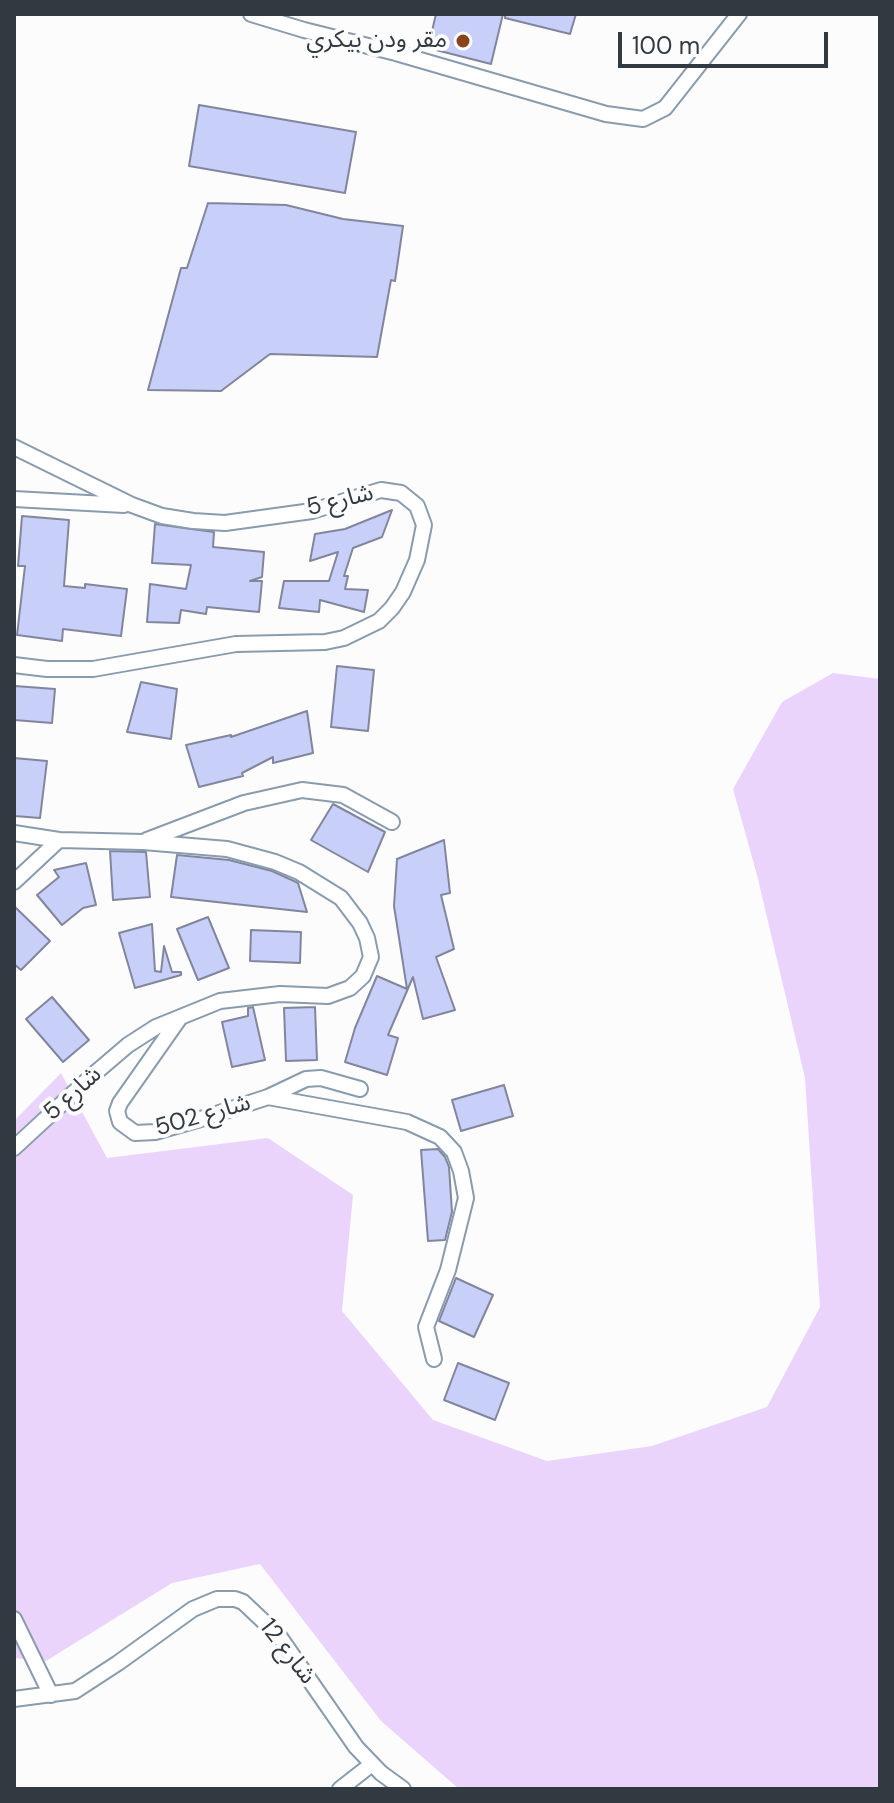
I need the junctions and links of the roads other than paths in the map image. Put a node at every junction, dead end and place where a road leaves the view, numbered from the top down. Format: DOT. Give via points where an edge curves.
graph roads {
  1 [pos="251,14"];
  2 [pos="739,14"];
  3 [pos="14,447"];
  4 [pos="14,499"];
  5 [pos="132,505"];
  6 [pos="14,665"];
  7 [pos="392,822"];
  8 [pos="14,833"];
  9 [pos="59,840"];
  10 [pos="143,842"];
  11 [pos="14,882"];
  12 [pos="179,1018"];
  13 [pos="360,1089"];
  14 [pos="268,1097"];
  15 [pos="14,1148"];
  16 [pos="434,1359"];
  17 [pos="14,1619"];
  18 [pos="51,1695"];
  19 [pos="14,1699"];
  20 [pos="372,1764"];
  21 [pos="340,1789"];
  22 [pos="403,1789"];
  1 -- 2 [label="street" via="627,119 643,119 665,108"];
  3 -- 5 [label="street, شارع 5"];
  4 -- 5 [label="street"];
  5 -- 6 [label="street, شارع 5" via="162,516 225,523 312,511 381,490 409,499 424,525 417,560 392,608 379,621 344,638 236,644 93,669"];
  7 -- 10 [label="street" via="343,795 302,790 244,803"];
  8 -- 9 [label="street, شارع 5"];
  9 -- 10 [label="street, شارع 5"];
  9 -- 11 [label="street"];
  10 -- 12 [label="street, شارع 5" via="227,849 299,872 351,908 371,957 350,988 328,996 280,994 220,1001"];
  12 -- 14 [label="street, شارع 502" via="120,1103 118,1117 127,1129 155,1132"];
  12 -- 15 [label="street, شارع 5" via="128,1045"];
  13 -- 14 [label="street, شارع 502" via="306,1079"];
  14 -- 16 [label="street" via="407,1122 440,1137 454,1152 466,1198 448,1270 426,1327"];
  17 -- 18 [label="street"];
  18 -- 19 [label="street, شارع 12"];
  18 -- 20 [label="street, شارع 12" via="75,1691 193,1609 217,1599 235,1599 279,1636"];
  20 -- 21 [label="street"];
  20 -- 22 [label="street, شارع 12"];
}
